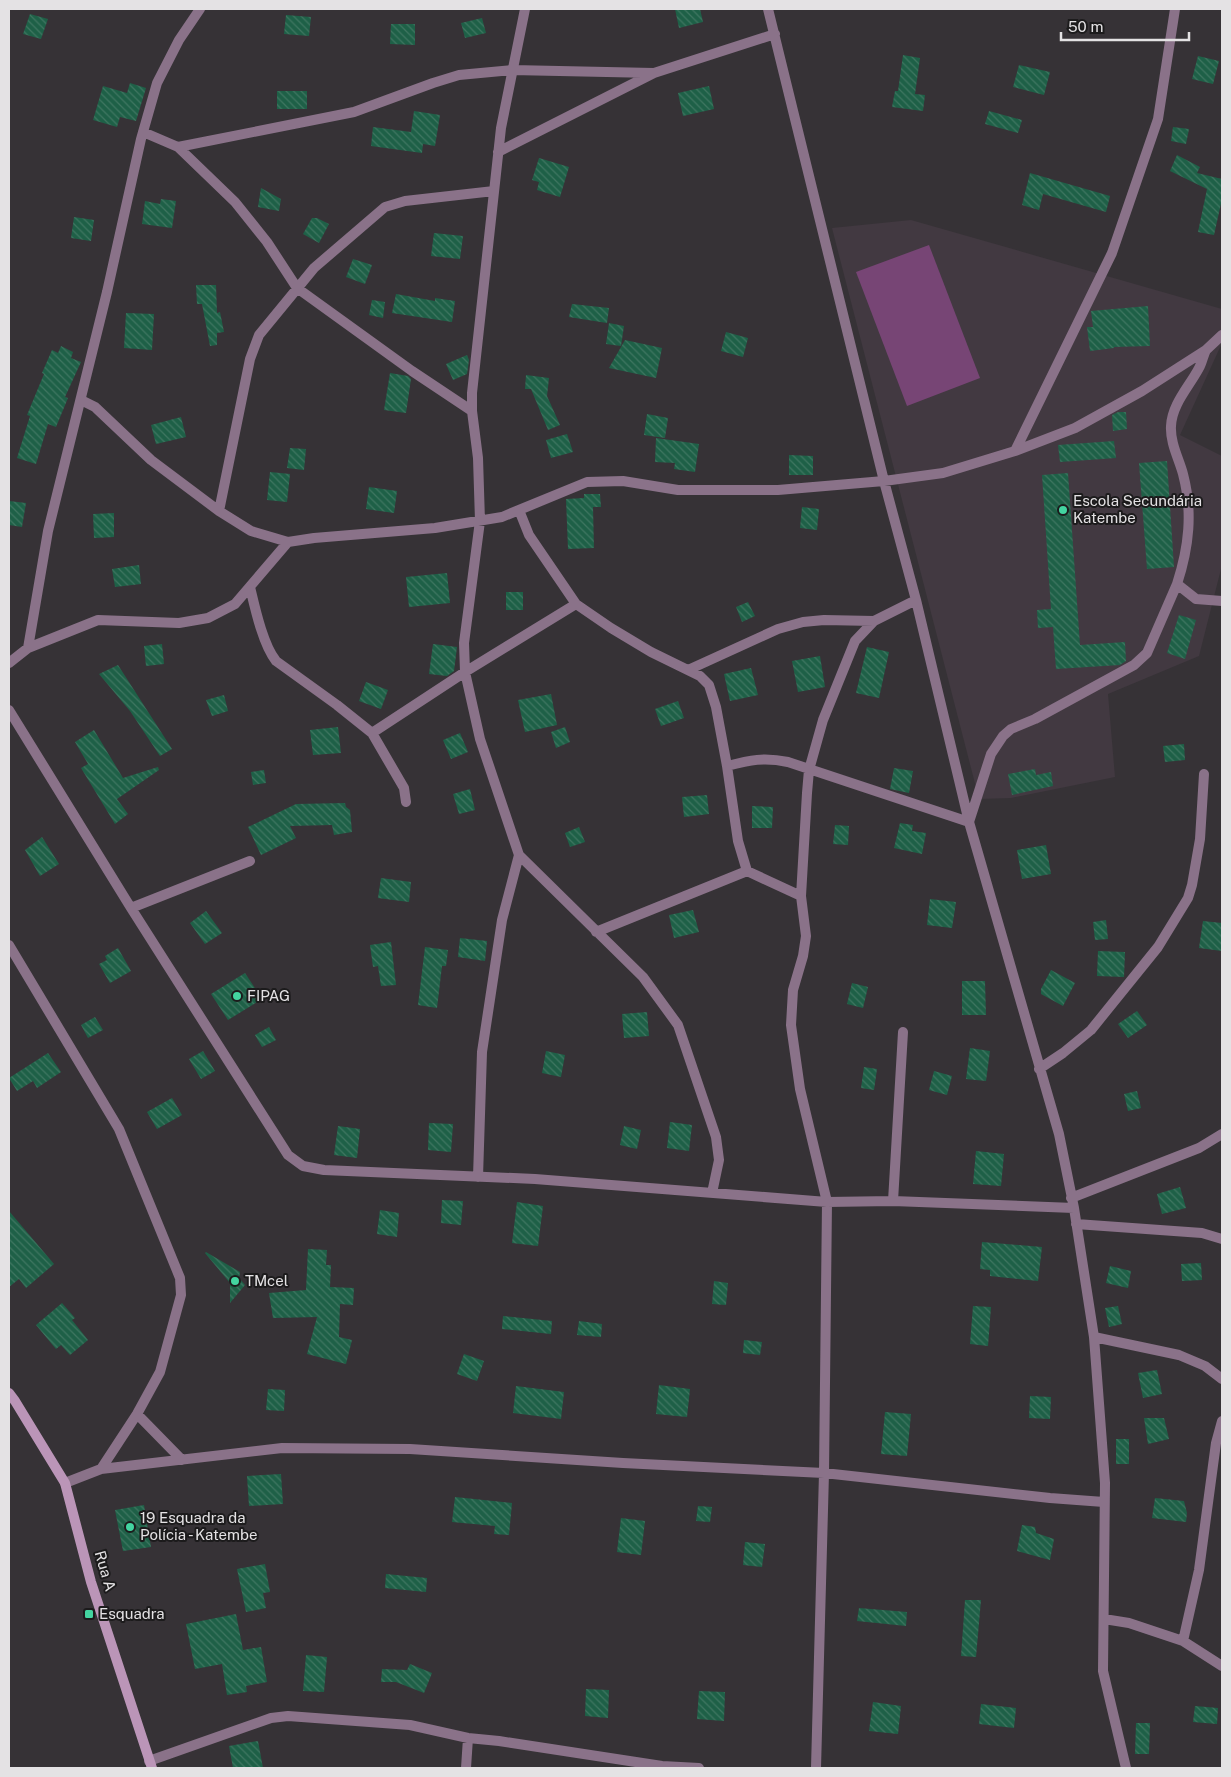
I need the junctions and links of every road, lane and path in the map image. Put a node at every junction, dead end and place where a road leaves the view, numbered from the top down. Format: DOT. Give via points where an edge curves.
graph roads {
  1 [pos="200,9"];
  2 [pos="525,9"];
  3 [pos="768,9"];
  4 [pos="1176,9"];
  5 [pos="775,34"];
  6 [pos="512,70"];
  7 [pos="654,73"];
  8 [pos="143,132"];
  9 [pos="178,147"];
  10 [pos="498,152"];
  11 [pos="494,190"];
  12 [pos="297,288"];
  13 [pos="1222,336"];
  14 [pos="1206,350"];
  15 [pos="81,400"];
  16 [pos="472,411"];
  17 [pos="1015,451"];
  18 [pos="884,482"];
  19 [pos="519,510"];
  20 [pos="219,511"];
  21 [pos="480,521"];
  22 [pos="288,542"];
  23 [pos="1177,584"];
  24 [pos="250,587"];
  25 [pos="916,600"];
  26 [pos="1222,601"];
  27 [pos="576,604"];
  28 [pos="874,621"];
  29 [pos="28,648"];
  30 [pos="9,663"];
  31 [pos="688,670"];
  32 [pos="465,672"];
  33 [pos="9,710"];
  34 [pos="372,733"];
  35 [pos="726,766"];
  36 [pos="809,770"];
  37 [pos="1204,774"];
  38 [pos="406,802"];
  39 [pos="969,822"];
  40 [pos="519,856"];
  41 [pos="250,861"];
  42 [pos="747,871"];
  43 [pos="801,896"];
  44 [pos="131,908"];
  45 [pos="596,932"];
  46 [pos="9,945"];
  47 [pos="903,1032"];
  48 [pos="1039,1069"];
  49 [pos="1222,1134"];
  50 [pos="478,1176"];
  51 [pos="712,1193"];
  52 [pos="1071,1198"];
  53 [pos="893,1201"];
  54 [pos="826,1202"];
  55 [pos="1074,1208"];
  56 [pos="1076,1224"];
  57 [pos="1222,1240"];
  58 [pos="1094,1337"];
  59 [pos="1222,1379"];
  60 [pos="9,1393"];
  61 [pos="138,1414"];
  62 [pos="1222,1421"];
  63 [pos="182,1460"];
  64 [pos="101,1469"];
  65 [pos="824,1473"];
  66 [pos="65,1483"];
  67 [pos="1104,1502"];
  68 [pos="1104,1619"];
  69 [pos="1183,1641"];
  70 [pos="1222,1666"];
  71 [pos="468,1738"];
  72 [pos="150,1765"];
  73 [pos="466,1768"];
  74 [pos="700,1768"];
  75 [pos="816,1768"];
  76 [pos="1126,1768"];
  1 -- 8 [label="street" via="179,40 157,83"];
  2 -- 6 [label="street"];
  3 -- 5 [label="street"];
  4 -- 17 [label="street" via="1158,119 1112,253"];
  5 -- 7 [label="street"];
  5 -- 18 [label="street"];
  6 -- 7 [label="street"];
  6 -- 9 [label="street" via="459,75 354,112"];
  6 -- 10 [label="street"];
  7 -- 10 [label="street"];
  8 -- 9 [label="street"];
  8 -- 15 [label="street"];
  9 -- 12 [label="street" via="235,202 267,242"];
  10 -- 11 [label="street"];
  11 -- 12 [label="street" via="405,201 385,207 314,268"];
  11 -- 16 [label="street"];
  12 -- 16 [label="street"];
  12 -- 20 [label="street" via="259,334 250,359"];
  13 -- 14 [label="street"];
  14 -- 17 [label="street" via="1142,392 1075,428"];
  14 -- 23 [label="street" via="1199,368 1183,391 1170,427 1188,496 1189,512 1188,535"];
  15 -- 20 [label="street" via="95,407 151,460"];
  15 -- 29 [label="street" via="48,531"];
  16 -- 21 [label="street" via="478,458"];
  17 -- 18 [label="street" via="943,473"];
  18 -- 19 [label="street" via="778,490 678,490 623,480 587,482"];
  18 -- 25 [label="street"];
  19 -- 21 [label="street"];
  19 -- 27 [label="street" via="529,535"];
  20 -- 22 [label="street" via="252,531"];
  21 -- 22 [label="street"];
  21 -- 32 [label="street" via="464,644"];
  22 -- 24 [label="street"];
  23 -- 26 [label="street" via="1196,599"];
  23 -- 39 [label="street" via="1148,653 1142,659 1003,736 991,754"];
  24 -- 29 [label="street" via="235,604 208,618 179,623 98,620"];
  24 -- 34 [label="street" via="268,647 276,662"];
  25 -- 28 [label="street"];
  25 -- 39 [label="street"];
  27 -- 31 [label="street" via="651,652"];
  27 -- 32 [label="street"];
  28 -- 31 [label="street" via="803,622 778,629"];
  28 -- 36 [label="street" via="855,641 824,720"];
  29 -- 30 [label="street"];
  31 -- 35 [label="street" via="709,685"];
  32 -- 34 [label="street"];
  32 -- 40 [label="street" via="480,739"];
  33 -- 44 [label="street"];
  34 -- 38 [label="street" via="404,788"];
  35 -- 36 [label="street" via="771,758"];
  35 -- 42 [label="street" via="738,841"];
  36 -- 39 [label="street"];
  36 -- 43 [label="street"];
  37 -- 48 [label="street" via="1200,840 1188,898 1158,946 1091,1030"];
  39 -- 48 [label="street"];
  40 -- 45 [label="street"];
  40 -- 50 [label="street" via="502,920 482,1052"];
  41 -- 44 [label="street"];
  42 -- 43 [label="street"];
  42 -- 45 [label="street"];
  43 -- 54 [label="street" via="806,936 794,990 791,1025 800,1089"];
  44 -- 50 [label="street" via="288,1155 302,1166 324,1170"];
  45 -- 51 [label="street" via="643,977 678,1025 716,1137 719,1160"];
  46 -- 61 [label="street" via="119,1129 180,1278 181,1295 160,1372"];
  47 -- 53 [label="street"];
  48 -- 52 [label="street" via="1059,1134"];
  49 -- 52 [label="street" via="1199,1148"];
  50 -- 51 [label="street"];
  51 -- 54 [label="street"];
  52 -- 55 [label="street"];
  53 -- 54 [label="street"];
  53 -- 55 [label="street"];
  54 -- 65 [label="street"];
  55 -- 56 [label="street"];
  56 -- 57 [label="street" via="1202,1233"];
  56 -- 58 [label="street"];
  58 -- 59 [label="street" via="1179,1355 1205,1366"];
  58 -- 67 [label="street"];
  60 -- 66 [label="main road, Rua A"];
  61 -- 63 [label="street"];
  61 -- 64 [label="street"];
  62 -- 69 [label="street" via="1216,1443 1199,1570"];
  63 -- 64 [label="street"];
  63 -- 65 [label="street" via="282,1448 410,1449"];
  64 -- 66 [label="street"];
  65 -- 67 [label="street"];
  65 -- 75 [label="street"];
  66 -- 72 [label="main road, Rua A" via="92,1582"];
  67 -- 68 [label="street"];
  68 -- 69 [label="street" via="1130,1623"];
  68 -- 76 [label="street" via="1103,1671"];
  69 -- 70 [label="street"];
  71 -- 72 [label="street" via="410,1725 288,1716 271,1718"];
  71 -- 73 [label="street"];
  71 -- 74 [label="street" via="662,1766"];
}
